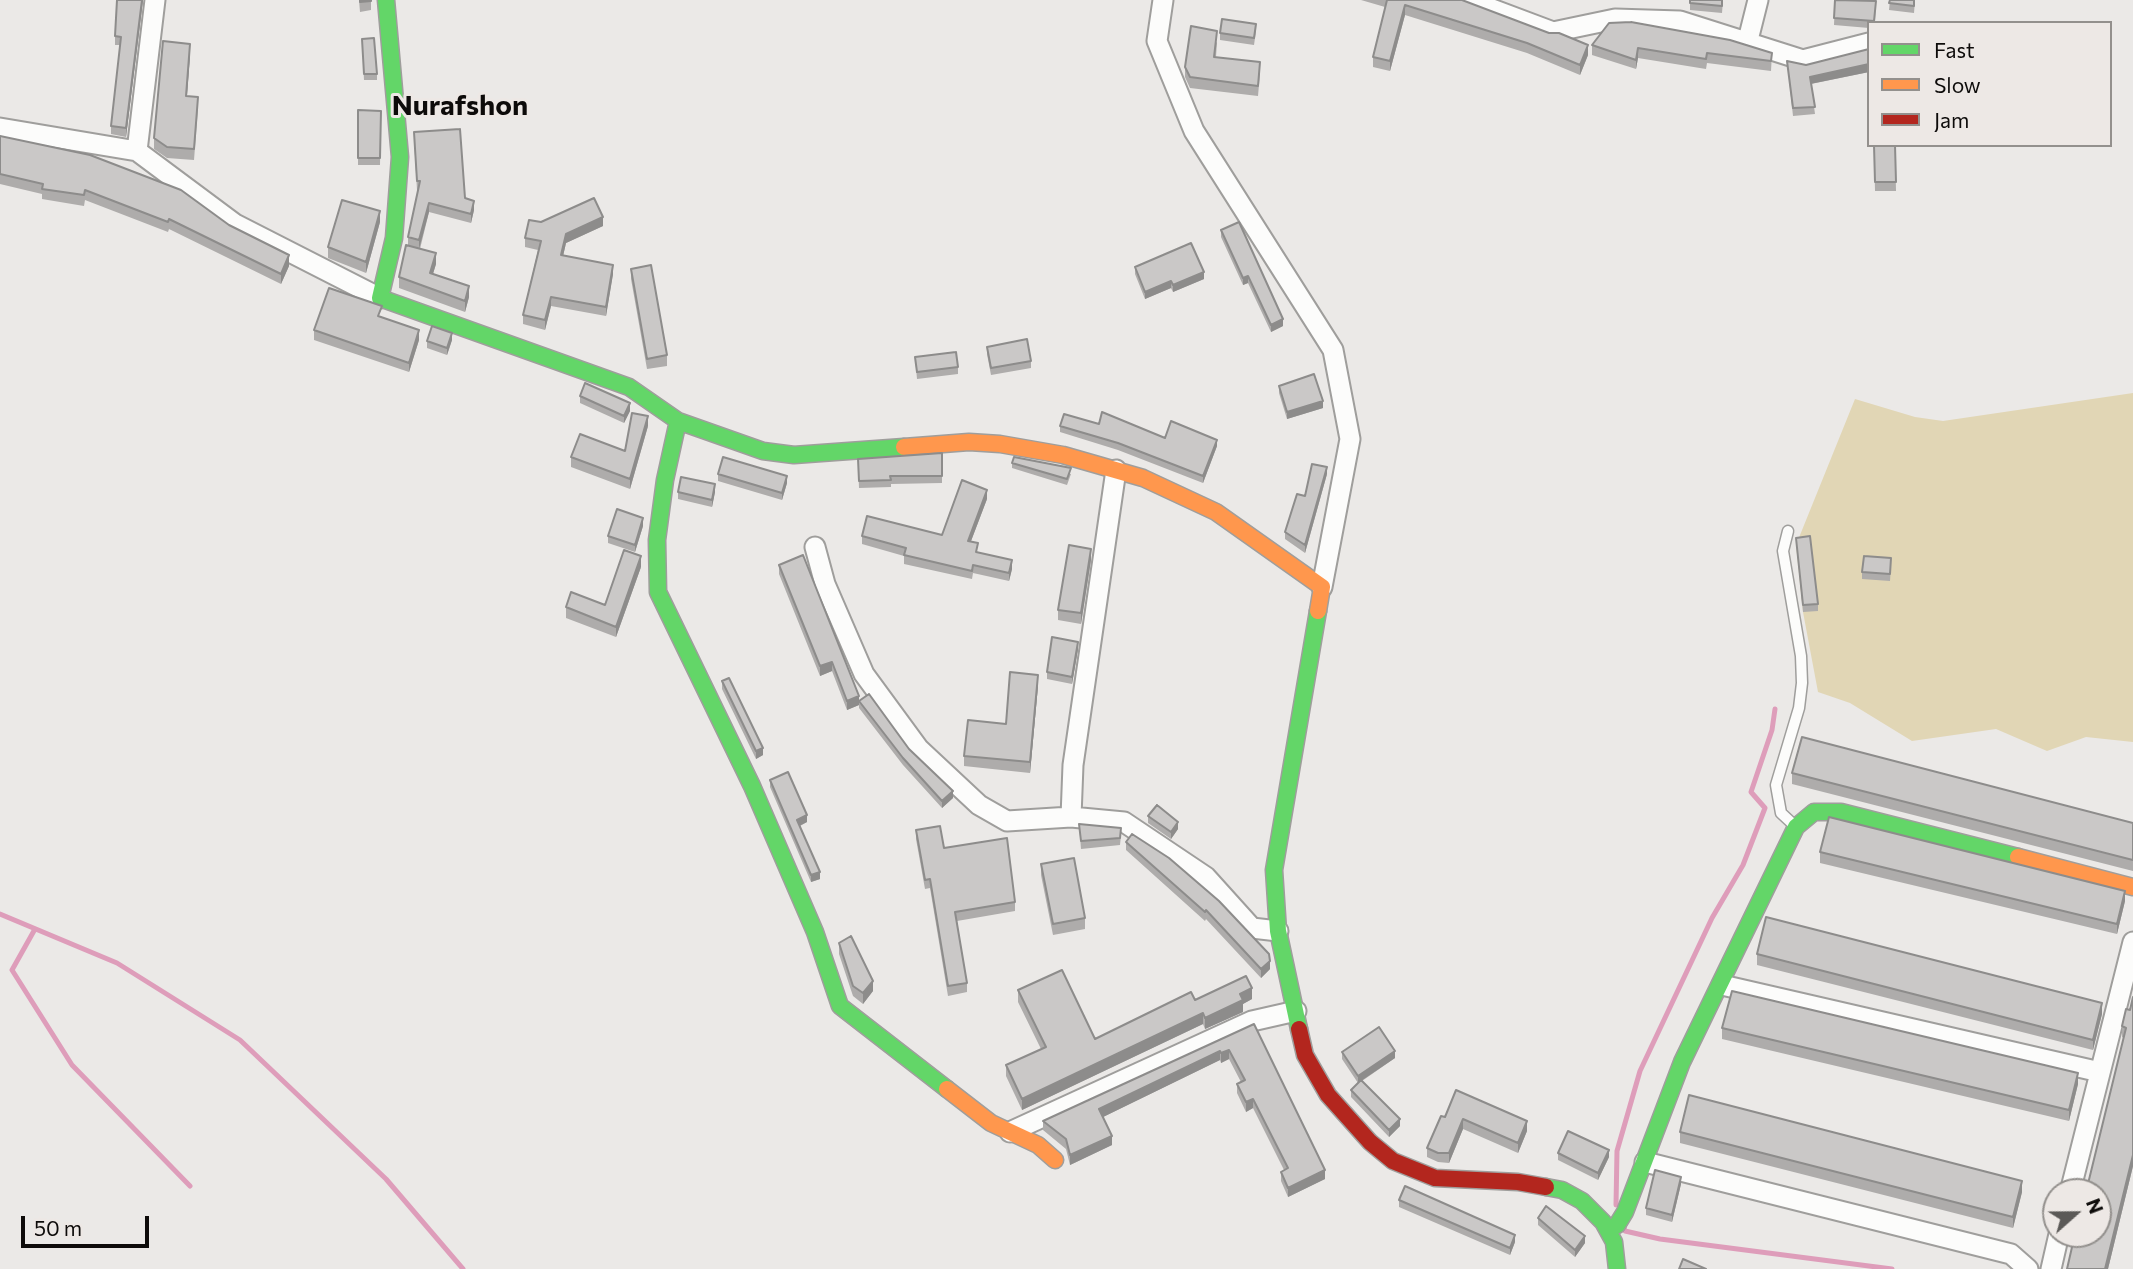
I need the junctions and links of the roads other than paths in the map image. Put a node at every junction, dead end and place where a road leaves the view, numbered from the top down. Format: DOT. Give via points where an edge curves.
graph roads {
  1 [pos="155,0"];
  2 [pos="386,0"];
  3 [pos="1163,0"];
  4 [pos="1468,0"];
  5 [pos="1758,0"];
  6 [pos="1747,44"];
  7 [pos="1867,44"];
  8 [pos="0,128"];
  9 [pos="137,151"];
  10 [pos="380,298"];
  11 [pos="678,421"];
  12 [pos="1116,470"];
  13 [pos="1788,531"];
  14 [pos="815,547"];
  15 [pos="1322,587"];
  16 [pos="1071,817"];
  17 [pos="1796,827"];
  18 [pos="2133,887"];
  19 [pos="1278,931"];
  20 [pos="2133,942"];
  21 [pos="1722,985"];
  22 [pos="1296,1011"];
  23 [pos="2101,1072"];
  24 [pos="1010,1132"];
  25 [pos="1055,1160"];
  26 [pos="1645,1162"];
  27 [pos="2074,1178"];
  28 [pos="1617,1222"];
  29 [pos="2055,1248"];
  30 [pos="1617,1269"];
  31 [pos="2028,1269"];
  32 [pos="2050,1269"];
  1 -- 9 [label="street"];
  2 -- 10 [label="street" via="400,196"];
  3 -- 15 [label="street" via="1157,41 1194,131 1332,350 1350,439"];
  4 -- 6 [label="street" via="1553,32 1615,19 1680,21"];
  5 -- 6 [label="street"];
  6 -- 7 [label="street" via="1803,60"];
  8 -- 9 [label="street"];
  9 -- 10 [label="street" via="235,224"];
  10 -- 11 [label="street" via="629,387"];
  11 -- 12 [label="street" via="779,454 969,442 1032,448"];
  11 -- 24 [label="street" via="659,528 658,592 752,786 815,932 840,1006 991,1124"];
  12 -- 15 [label="street" via="1216,512"];
  12 -- 16 [label="street" via="1073,765"];
  13 -- 17 [label="lane" via="1783,551 1802,683 1776,785 1781,813"];
  14 -- 16 [label="street" via="825,584 864,674 919,749 979,805 1007,821"];
  15 -- 19 [label="street" via="1275,851"];
  16 -- 19 [label="street" via="1124,822 1206,877 1252,928"];
  17 -- 18 [label="street" via="1814,812 1841,812"];
  17 -- 21 [label="street"];
  19 -- 22 [label="street"];
  20 -- 23 [label="street"];
  21 -- 23 [label="street"];
  21 -- 26 [label="street" via="1682,1062"];
  22 -- 24 [label="street" via="1252,1021"];
  22 -- 28 [label="street" via="1305,1055 1319,1083 1355,1127 1393,1161 1443,1179 1552,1186"];
  23 -- 27 [label="street"];
  24 -- 25 [label="street" via="1038,1144"];
  26 -- 28 [label="street"];
  26 -- 31 [label="street" via="2011,1254"];
  28 -- 30 [label="street"];
  29 -- 32 [label="street"];
}
